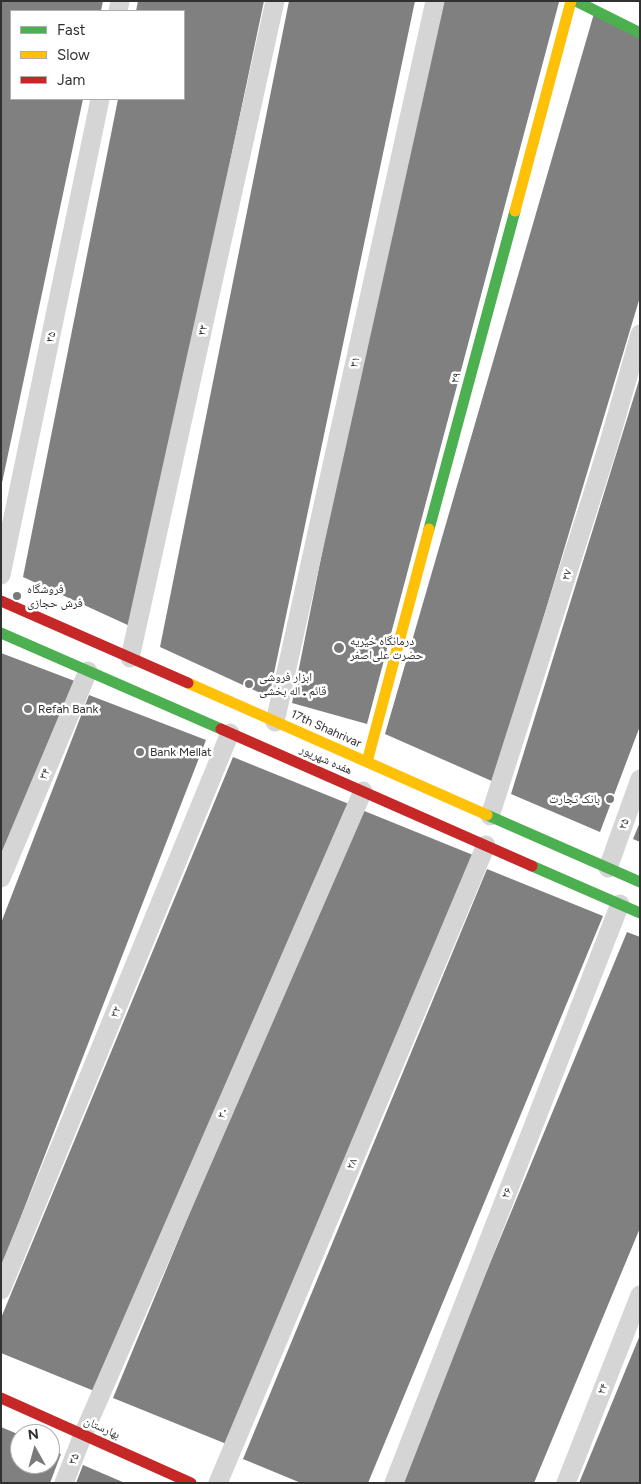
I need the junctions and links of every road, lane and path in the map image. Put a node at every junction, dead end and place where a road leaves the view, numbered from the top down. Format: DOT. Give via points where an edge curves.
graph roads {
  1 [pos="275,1"];
  2 [pos="435,1"];
  3 [pos="572,1"];
  4 [pos="576,1"];
  5 [pos="640,33"];
  6 [pos="100,100"];
  7 [pos="640,334"];
  8 [pos="1,575"];
  9 [pos="1,602"];
  10 [pos="1,632"];
  11 [pos="130,658"];
  12 [pos="88,671"];
  13 [pos="274,722"];
  14 [pos="230,733"];
  15 [pos="367,762"];
  16 [pos="640,779"];
  17 [pos="363,791"];
  18 [pos="490,816"];
  19 [pos="486,845"];
  20 [pos="608,868"];
  21 [pos="1,878"];
  22 [pos="640,882"];
  23 [pos="620,904"];
  24 [pos="640,913"];
  25 [pos="1,1290"];
  26 [pos="640,1295"];
  27 [pos="1,1398"];
  28 [pos="83,1435"];
  29 [pos="64,1483"];
  30 [pos="191,1483"];
  31 [pos="218,1483"];
  32 [pos="394,1483"];
  33 [pos="566,1483"];
  1 -- 11 [label="street, ۳۳"];
  2 -- 13 [label="street, ۳۱"];
  3 -- 15 [label="main road, ۲۹"];
  4 -- 5 [label="main road"];
  6 -- 8 [label="street, ۳۵"];
  7 -- 18 [label="street, ۲۷" via="608,446"];
  9 -- 11 [label="main road, 17th Shahrivar"];
  10 -- 12 [label="main road, هفده شهریور"];
  11 -- 13 [label="main road, 17th Shahrivar"];
  12 -- 14 [label="main road, هفده شهریور"];
  12 -- 21 [label="street, ۳۴"];
  13 -- 15 [label="main road, 17th Shahrivar"];
  14 -- 17 [label="main road, هفده شهریور"];
  14 -- 25 [label="street, ۳۲"];
  15 -- 18 [label="main road, 17th Shahrivar"];
  16 -- 20 [label="street, ۲۵"];
  17 -- 19 [label="main road, هفده شهریور"];
  17 -- 28 [label="street, ۳۰"];
  18 -- 20 [label="main road, 17th Shahrivar"];
  19 -- 23 [label="main road, هفده شهریور"];
  19 -- 31 [label="street, ۲۸"];
  20 -- 22 [label="main road, 17th Shahrivar"];
  23 -- 24 [label="main road, هفده شهریور"];
  23 -- 32 [label="street, ۲۶"];
  26 -- 33 [label="street, ۲۴"];
  27 -- 28 [label="main road, بهارستان"];
  28 -- 29 [label="street, ۳۵"];
  28 -- 30 [label="main road, بهارستان"];
}
